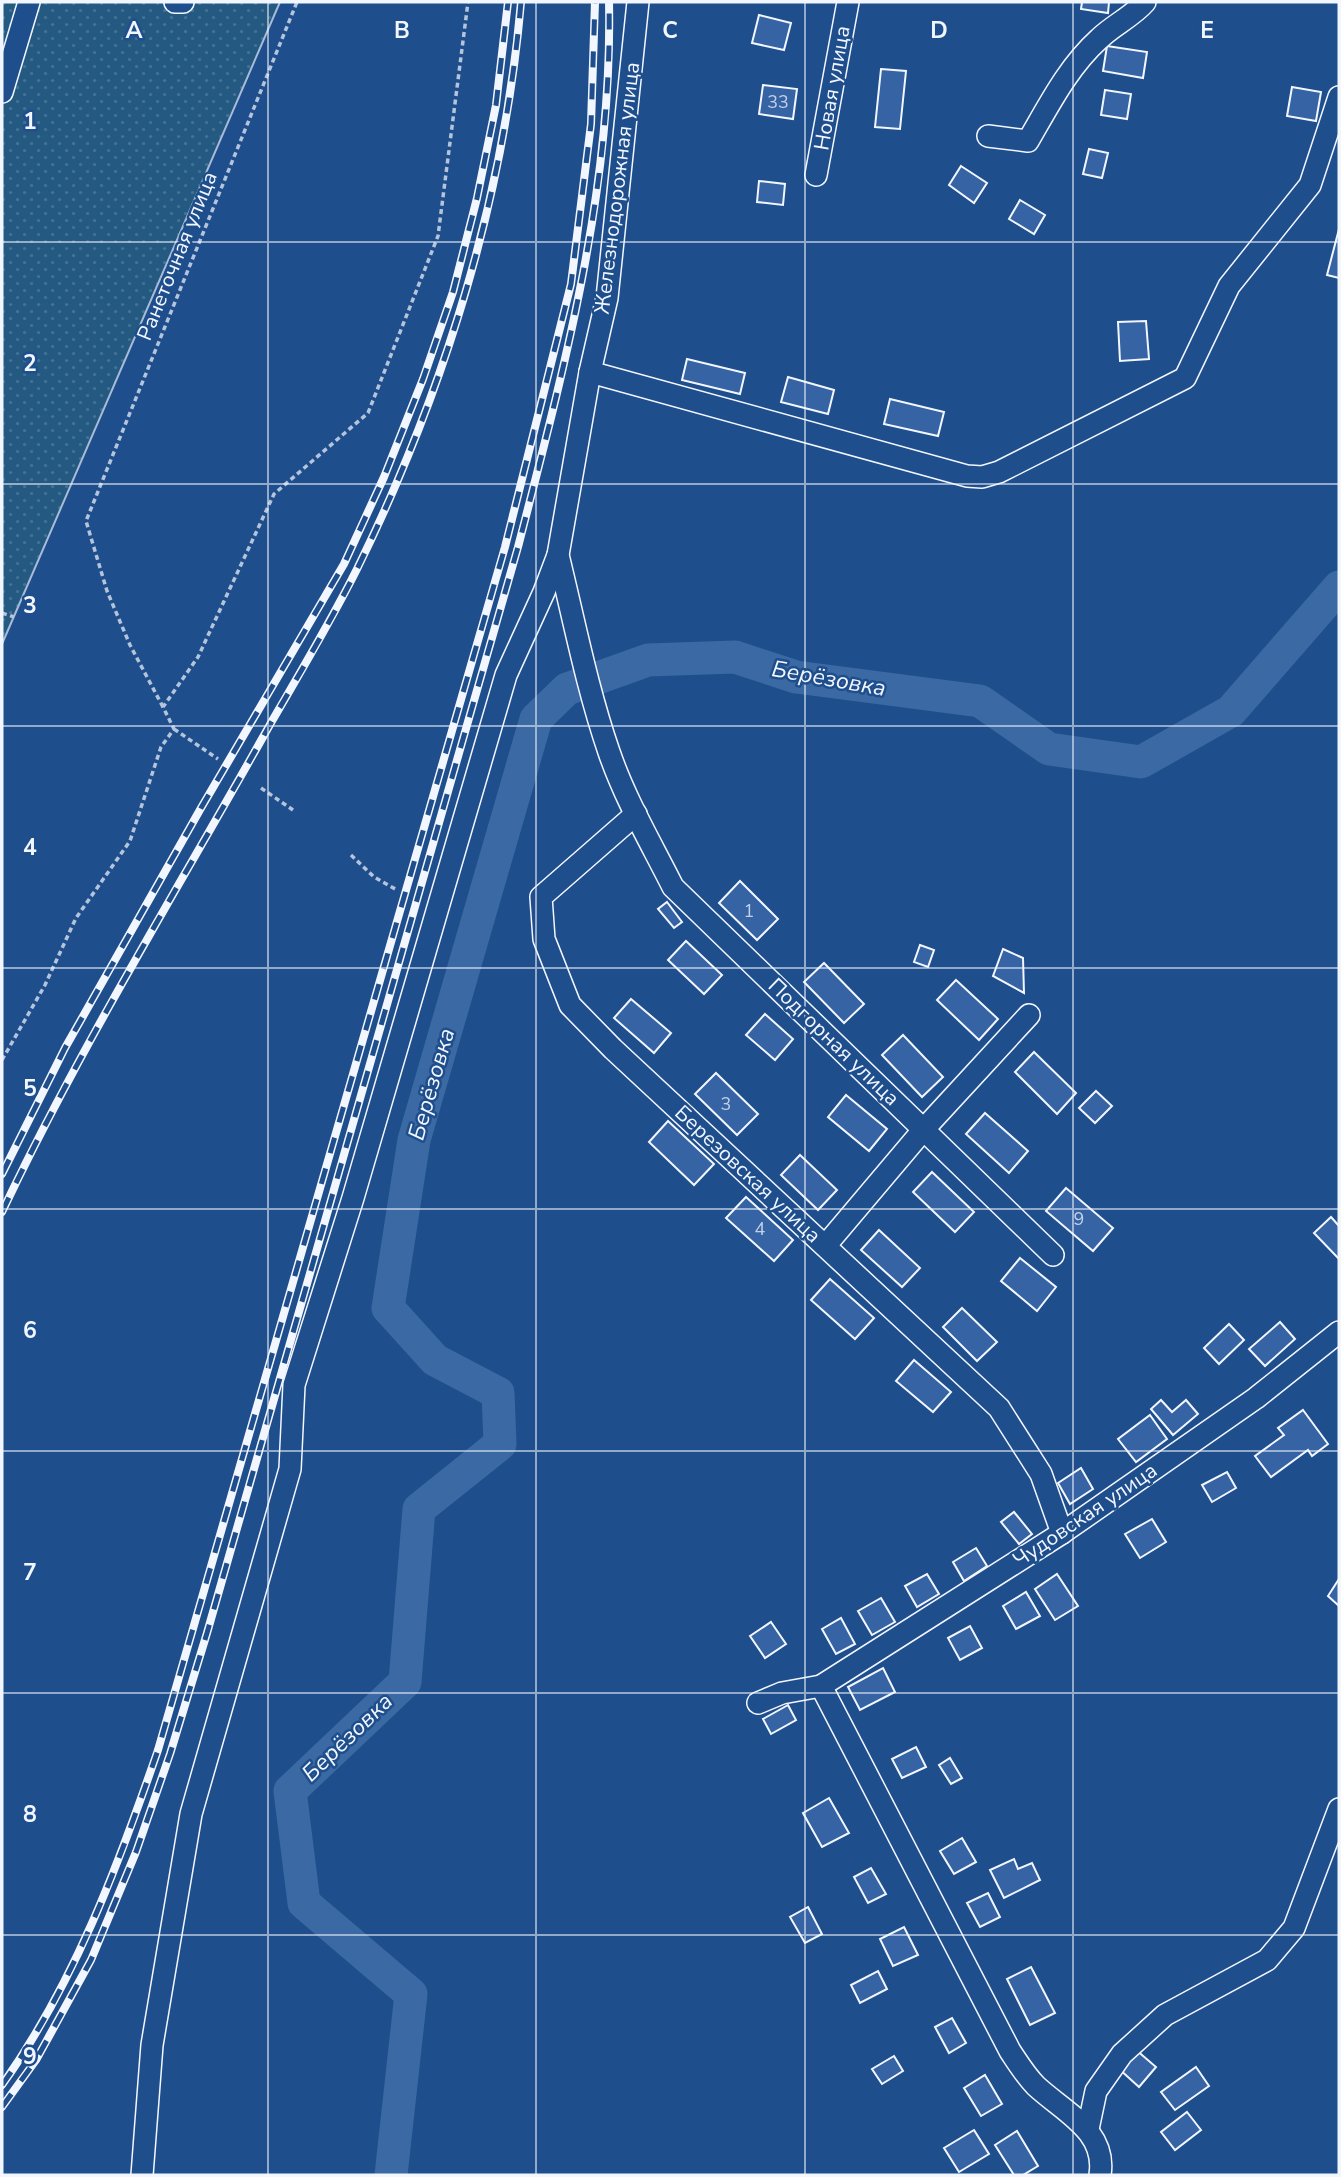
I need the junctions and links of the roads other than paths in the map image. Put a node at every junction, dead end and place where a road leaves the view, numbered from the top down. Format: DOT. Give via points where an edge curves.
graph roads {
  1 [pos="29,2"];
  2 [pos="175,2"];
  3 [pos="183,2"];
  4 [pos="638,2"];
  5 [pos="848,2"];
  6 [pos="1145,2"];
  7 [pos="2,92"];
  8 [pos="1339,97"];
  9 [pos="988,136"];
  10 [pos="816,175"];
  11 [pos="590,372"];
  12 [pos="558,555"];
  13 [pos="636,814"];
  14 [pos="1029,1015"];
  15 [pos="924,1129"];
  16 [pos="826,1245"];
  17 [pos="1053,1255"];
  18 [pos="1339,1332"];
  19 [pos="1062,1533"];
  20 [pos="821,1686"];
  21 [pos="758,1703"];
  22 [pos="1339,1809"];
  23 [pos="1088,2129"];
  24 [pos="142,2175"];
  25 [pos="1100,2175"];
  1 -- 7 [label="street"];
  2 -- 3 [label="street"];
  4 -- 11 [label="street, Железнодорожная улица" via="607,298"];
  5 -- 10 [label="street, Новая улица"];
  6 -- 9 [label="street" via="1098,39 1073,68 1028,141"];
  8 -- 11 [label="street" via="1310,185 1229,286 1185,378 999,472 967,476"];
  11 -- 12 [label="street, Железнодорожная улица"];
  12 -- 13 [label="street, Подгорная улица" via="609,753"];
  12 -- 24 [label="street" via="506,676 294,1385 290,1469 191,1814 152,2045"];
  13 -- 15 [label="street, Подгорная улица" via="673,887"];
  13 -- 16 [label="street, Березовская улица" via="541,897 544,939 570,1005"];
  14 -- 15 [label="street"];
  15 -- 16 [label="street"];
  15 -- 17 [label="street, Подгорная улица"];
  16 -- 19 [label="street, Березовская улица" via="999,1408 1041,1474"];
  18 -- 19 [label="street, Чудовская улица" via="1256,1398"];
  19 -- 20 [label="street, Чудовская улица"];
  20 -- 21 [label="street, Чудовская улица"];
  20 -- 23 [label="street" via="1010,2051 1036,2086"];
  22 -- 23 [label="street" via="1294,1928 1267,1960 1164,2015 1122,2054 1096,2091"];
  23 -- 25 [label="street" via="1100,2150"];
}
